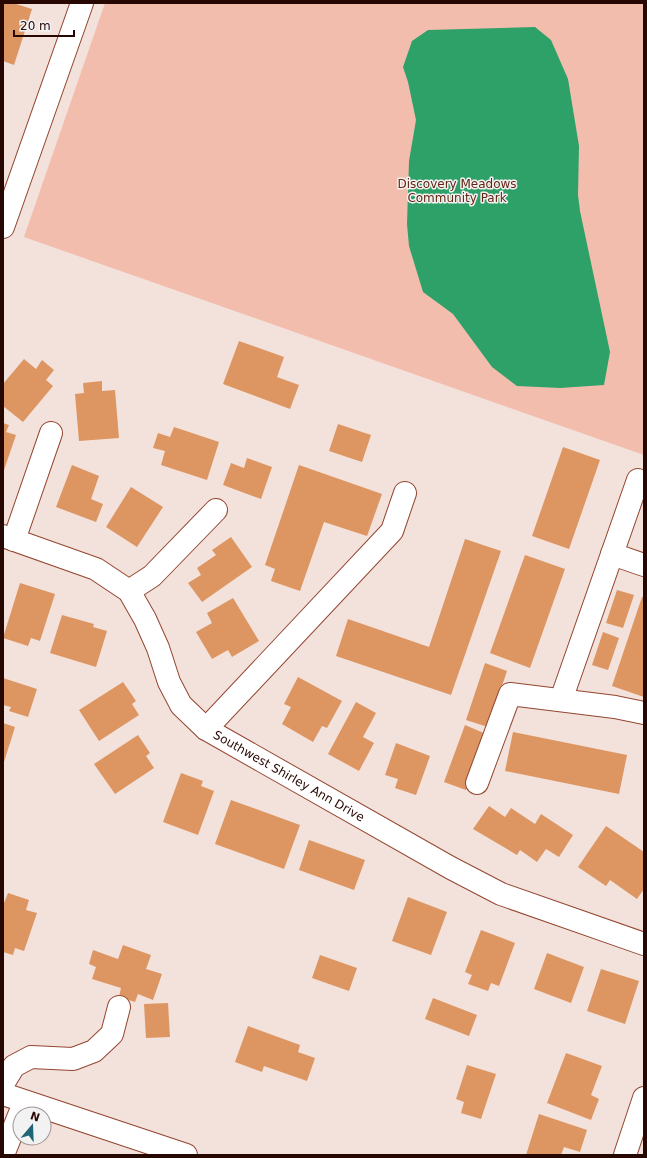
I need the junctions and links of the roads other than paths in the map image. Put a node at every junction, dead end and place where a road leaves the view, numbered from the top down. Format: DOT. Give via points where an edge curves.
graph roads {
  1 [pos="82,3"];
  2 [pos="3,227"];
  3 [pos="52,433"];
  4 [pos="638,480"];
  5 [pos="404,493"];
  6 [pos="216,510"];
  7 [pos="8,538"];
  8 [pos="612,554"];
  9 [pos="644,565"];
  10 [pos="128,591"];
  11 [pos="561,700"];
  12 [pos="644,713"];
  13 [pos="206,729"];
  14 [pos="478,783"];
  15 [pos="644,944"];
  16 [pos="118,1007"];
  17 [pos="3,1084"];
  18 [pos="3,1094"];
  19 [pos="644,1098"];
  20 [pos="24,1102"];
  21 [pos="3,1155"];
  22 [pos="186,1155"];
  23 [pos="625,1155"];
  1 -- 2 [label="street"];
  3 -- 7 [label="street"];
  4 -- 8 [label="street"];
  5 -- 13 [label="street" via="392,531"];
  6 -- 10 [label="street" via="152,576"];
  7 -- 10 [label="street, Southwest Shirley Ann Drive" via="96,569"];
  8 -- 9 [label="street"];
  8 -- 11 [label="street"];
  10 -- 13 [label="street, Southwest Shirley Ann Drive" via="145,619 178,699"];
  11 -- 12 [label="street"];
  11 -- 14 [label="street" via="510,694"];
  13 -- 15 [label="street, Southwest Shirley Ann Drive" via="501,894"];
  16 -- 17 [label="street" via="112,1034 94,1051 73,1058 31,1057 14,1066"];
  18 -- 20 [label="street"];
  19 -- 23 [label="street"];
  20 -- 21 [label="street"];
  20 -- 22 [label="street"];
}
